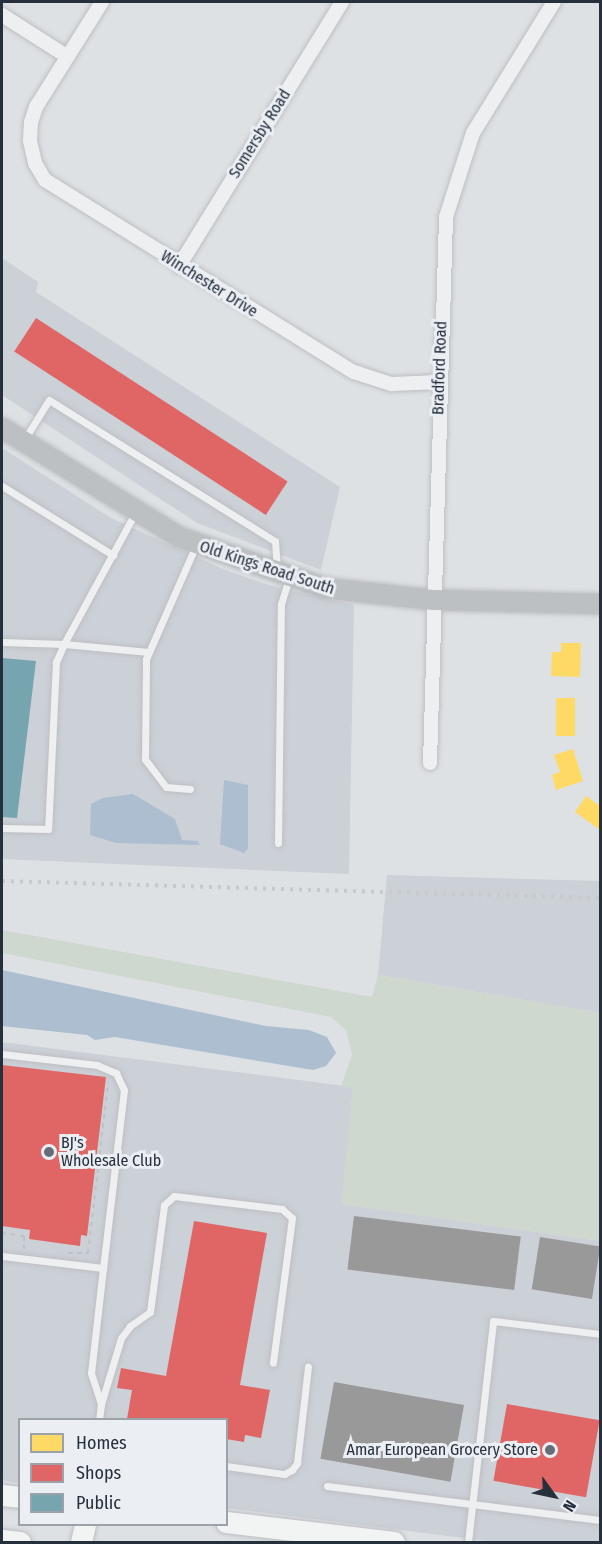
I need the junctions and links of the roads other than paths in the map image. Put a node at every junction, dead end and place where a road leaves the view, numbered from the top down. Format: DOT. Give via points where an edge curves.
graph roads {
  1 [pos="102,2"];
  2 [pos="342,2"];
  3 [pos="554,2"];
  4 [pos="2,15"];
  5 [pos="68,57"];
  6 [pos="179,266"];
  7 [pos="439,382"];
  8 [pos="2,428"];
  9 [pos="23,441"];
  10 [pos="2,486"];
  11 [pos="136,512"];
  12 [pos="196,545"];
  13 [pos="113,555"];
  14 [pos="283,575"];
  15 [pos="434,600"];
  16 [pos="600,604"];
  17 [pos="2,642"];
  18 [pos="64,644"];
  19 [pos="149,652"];
  20 [pos="430,763"];
  21 [pos="190,789"];
  22 [pos="2,828"];
  23 [pos="278,843"];
  24 [pos="2,1054"];
  25 [pos="2,1256"];
  26 [pos="103,1268"];
  27 [pos="600,1334"];
  28 [pos="273,1363"];
  29 [pos="308,1367"];
  30 [pos="101,1404"];
  31 [pos="99,1418"];
  32 [pos="228,1466"];
  33 [pos="327,1486"];
  34 [pos="2,1495"];
  35 [pos="18,1497"];
  36 [pos="473,1505"];
  37 [pos="600,1520"];
  38 [pos="228,1522"];
  39 [pos="85,1526"];
  40 [pos="2,1540"];
  41 [pos="20,1542"];
  42 [pos="81,1542"];
  43 [pos="394,1542"];
  44 [pos="468,1542"];
  1 -- 5 [label="street"];
  2 -- 6 [label="street, Somersby Road"];
  3 -- 7 [label="street, Bradford Road" via="473,133 451,194 444,242"];
  4 -- 5 [label="street"];
  5 -- 6 [label="street, Winchester Drive" via="36,107 30,141 35,163 45,180"];
  6 -- 7 [label="street, Winchester Drive" via="354,372 392,384"];
  7 -- 15 [label="street, Bradford Road"];
  8 -- 9 [label="street, Old Kings Road South"];
  9 -- 11 [label="street, Old Kings Road South"];
  9 -- 14 [label="lane" via="49,400 275,541"];
  10 -- 13 [label="lane"];
  11 -- 12 [label="street, Old Kings Road South"];
  11 -- 13 [label="lane"];
  12 -- 14 [label="street, Old Kings Road South"];
  12 -- 19 [label="lane"];
  13 -- 18 [label="lane"];
  14 -- 15 [label="street, Old Kings Road South" via="355,594"];
  14 -- 23 [label="lane"];
  15 -- 16 [label="street, Old Kings Road South"];
  15 -- 20 [label="street, Bradford Road"];
  17 -- 18 [label="lane"];
  18 -- 19 [label="lane"];
  18 -- 22 [label="lane" via="56,662 48,829"];
  19 -- 21 [label="lane" via="145,759 166,787"];
  24 -- 26 [label="lane" via="97,1065 116,1073 124,1090"];
  25 -- 26 [label="lane"];
  26 -- 30 [label="lane" via="91,1373"];
  27 -- 36 [label="lane" via="493,1321"];
  28 -- 30 [label="lane" via="292,1218 282,1209 174,1196 164,1205 150,1312 121,1338"];
  29 -- 32 [label="lane" via="297,1463 292,1470 284,1474"];
  30 -- 31 [label="lane"];
  33 -- 36 [label="lane"];
  34 -- 35 [label="main road"];
  36 -- 37 [label="lane"];
  36 -- 44 [label="lane"];
  38 -- 43 [label="main road"];
  39 -- 42 [label="main road"];
  40 -- 41 [label="main road"];
}
